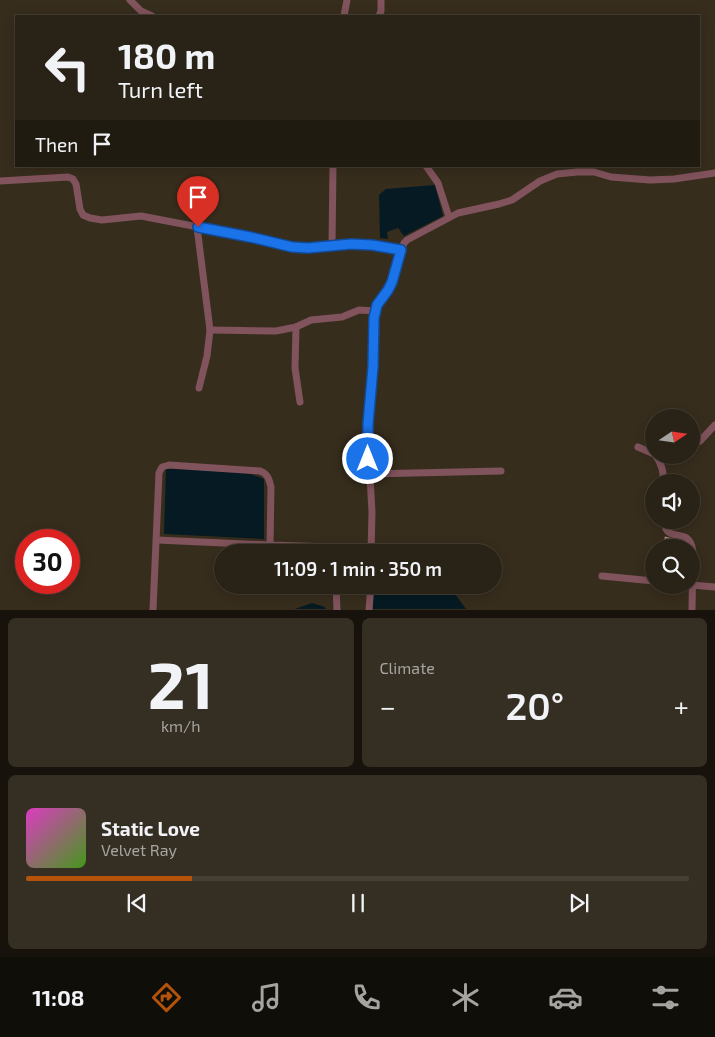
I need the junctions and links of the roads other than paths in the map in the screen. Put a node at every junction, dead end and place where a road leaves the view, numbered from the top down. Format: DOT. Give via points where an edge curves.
graph roads {
  1 [pos="130,0"];
  2 [pos="347,0"];
  3 [pos="381,0"];
  4 [pos="150,15"];
  5 [pos="344,15"];
  6 [pos="379,15"];
  7 [pos="333,167"];
  8 [pos="427,167"];
  9 [pos="715,173"];
  10 [pos="0,181"];
  11 [pos="449,217"];
  12 [pos="198,227"];
  13 [pos="332,245"];
  14 [pos="401,250"];
  15 [pos="376,310"];
  16 [pos="296,327"];
  17 [pos="210,330"];
  18 [pos="199,388"];
  19 [pos="300,402"];
  20 [pos="715,425"];
  21 [pos="700,441"];
  22 [pos="638,447"];
  23 [pos="645,451"];
  24 [pos="501,471"];
  25 [pos="370,474"];
  26 [pos="667,529"];
  27 [pos="689,539"];
  28 [pos="157,540"];
  29 [pos="247,544"];
  30 [pos="270,544"];
  31 [pos="371,544"];
  32 [pos="602,576"];
  33 [pos="645,580"];
  34 [pos="700,586"];
  35 [pos="715,587"];
  36 [pos="336,594"];
  37 [pos="370,594"];
  38 [pos="692,594"];
  39 [pos="153,610"];
  40 [pos="337,610"];
  41 [pos="369,610"];
  42 [pos="692,610"];
  1 -- 4 [label="street" via="140,11"];
  2 -- 5 [label="street"];
  3 -- 6 [label="street"];
  7 -- 13 [label="street"];
  8 -- 11 [label="street" via="438,183"];
  9 -- 11 [label="street" via="650,180 611,177 594,172 557,174 512,200"];
  10 -- 12 [label="street" via="68,176 76,184 80,209 90,218 141,216"];
  11 -- 14 [label="street" via="407,240"];
  12 -- 13 [label="street" via="292,247"];
  12 -- 17 [label="street"];
  13 -- 14 [label="street" via="372,245"];
  14 -- 15 [label="street" via="392,282"];
  15 -- 16 [label="street" via="359,310 342,317 311,320"];
  15 -- 25 [label="street" via="368,424"];
  16 -- 17 [label="street" via="276,332"];
  16 -- 19 [label="street" via="295,368"];
  17 -- 18 [label="street"];
  20 -- 21 [label="street"];
  22 -- 23 [label="street"];
  24 -- 25 [label="street"];
  25 -- 31 [label="street"];
  26 -- 27 [label="street"];
  28 -- 29 [label="street"];
  28 -- 30 [label="street" via="159,473 162,467 169,465 266,473 272,487"];
  28 -- 39 [label="street"];
  32 -- 33 [label="street"];
  34 -- 35 [label="street"];
  36 -- 40 [label="street"];
  37 -- 41 [label="street"];
  38 -- 42 [label="street"];
}
